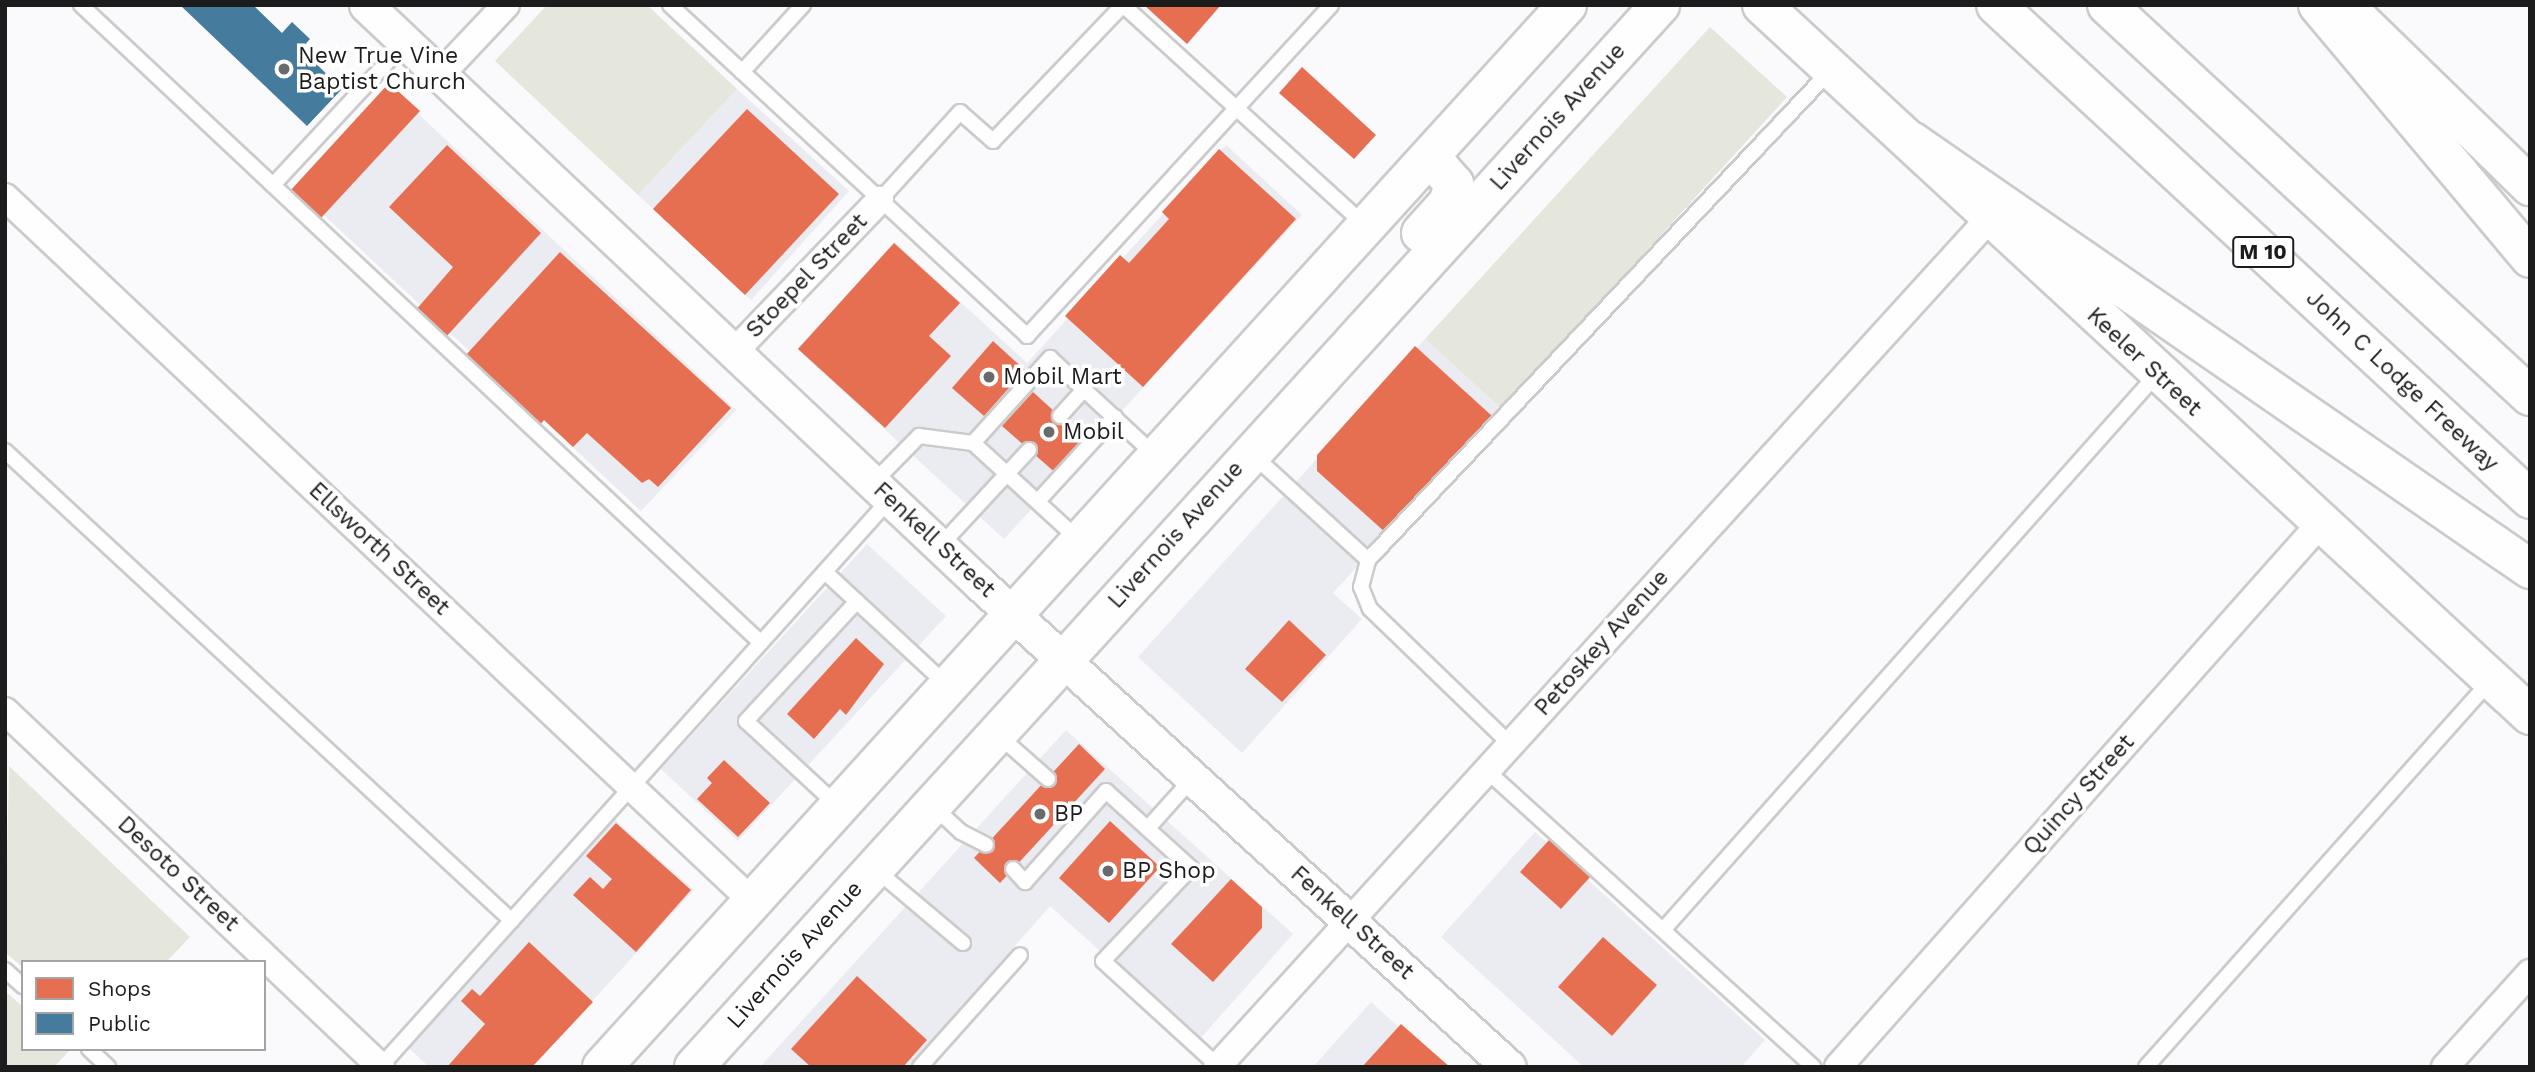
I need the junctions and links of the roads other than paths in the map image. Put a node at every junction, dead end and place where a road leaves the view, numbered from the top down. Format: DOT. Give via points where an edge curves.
graph roads {
  1 [pos="81,5"];
  2 [pos="366,5"];
  3 [pos="506,5"];
  4 [pos="670,5"];
  5 [pos="803,5"];
  6 [pos="1331,5"];
  7 [pos="1567,5"];
  8 [pos="1660,5"];
  9 [pos="1762,5"];
  10 [pos="1996,5"];
  11 [pos="2107,5"];
  12 [pos="2318,5"];
  13 [pos="2344,5"];
  14 [pos="406,43"];
  15 [pos="1832,69"];
  16 [pos="742,72"];
  17 [pos="440,75"];
  18 [pos="1237,108"];
  19 [pos="1911,141"];
  20 [pos="1431,158"];
  21 [pos="273,185"];
  22 [pos="2530,186"];
  23 [pos="5,197"];
  24 [pos="880,200"];
  25 [pos="1989,219"];
  26 [pos="1367,227"];
  27 [pos="2530,258"];
  28 [pos="734,352"];
  29 [pos="2157,374"];
  30 [pos="1084,389"];
  31 [pos="2530,396"];
  32 [pos="1060,416"];
  33 [pos="1115,417"];
  34 [pos="973,443"];
  35 [pos="1029,450"];
  36 [pos="5,451"];
  37 [pos="1251,453"];
  38 [pos="1157,457"];
  39 [pos="1007,473"];
  40 [pos="881,491"];
  41 [pos="2530,499"];
  42 [pos="1038,502"];
  43 [pos="2319,524"];
  44 [pos="1080,541"];
  45 [pos="940,546"];
  46 [pos="1368,561"];
  47 [pos="2530,569"];
  48 [pos="1145,570"];
  49 [pos="825,572"];
  50 [pos="857,601"];
  51 [pos="1014,614"];
  52 [pos="761,643"];
  53 [pos="1062,660"];
  54 [pos="2491,680"];
  55 [pos="948,686"];
  56 [pos="5,711"];
  57 [pos="2530,715"];
  58 [pos="996,733"];
  59 [pos="1510,744"];
  60 [pos="1486,770"];
  61 [pos="1048,779"];
  62 [pos="1192,779"];
  63 [pos="632,788"];
  64 [pos="1075,802"];
  65 [pos="932,805"];
  66 [pos="838,806"];
  67 [pos="1086,813"];
  68 [pos="1147,828"];
  69 [pos="986,845"];
  70 [pos="874,868"];
  71 [pos="1013,869"];
  72 [pos="745,909"];
  73 [pos="512,921"];
  74 [pos="1349,921"];
  75 [pos="1663,930"];
  76 [pos="963,943"];
  77 [pos="1020,955"];
  78 [pos="5,970"];
  79 [pos="2530,973"];
  80 [pos="21,984"];
  81 [pos="91,1051"];
  82 [pos="1218,1066"];
  83 [pos="108,1067"];
  84 [pos="381,1067"];
  85 [pos="602,1067"];
  86 [pos="635,1067"];
  87 [pos="694,1067"];
  88 [pos="920,1067"];
  89 [pos="1509,1067"];
  90 [pos="1814,1067"];
  91 [pos="1838,1067"];
  92 [pos="2146,1067"];
  93 [pos="2445,1067"];
  1 -- 21 [label="lane"];
  2 -- 14 [label="street, Fenkell Street"];
  3 -- 17 [label="street"];
  4 -- 16 [label="lane"];
  5 -- 16 [label="lane"];
  6 -- 18 [label="lane"];
  7 -- 20 [label="main road"];
  8 -- 37 [label="main road, Livernois Avenue"];
  9 -- 15 [label="main road, Keeler Street"];
  10 -- 41 [label="main road, John C Lodge Freeway / M 10"];
  11 -- 31 [label="main road"];
  12 -- 27 [label="main road"];
  13 -- 22 [label="main road"];
  14 -- 17 [label="street, Fenkell Street"];
  14 -- 21 [label="lane"];
  15 -- 19 [label="main road, Keeler Street"];
  15 -- 46 [label="lane"];
  16 -- 24 [label="lane"];
  17 -- 28 [label="street, Fenkell Street"];
  18 -- 24 [label="lane" via="1123,5 993,141 960,112"];
  18 -- 24 [label="lane" via="1027,335"];
  18 -- 26 [label="lane"];
  19 -- 25 [label="main road, Keeler Street"];
  19 -- 47 [label="main road"];
  20 -- 26 [label="main road"];
  20 -- 48 [label="main road" via="1454,184 1448,202 1206,468"];
  21 -- 52 [label="lane"];
  23 -- 63 [label="street, Ellsworth Street"];
  24 -- 28 [label="street, Stoepel Street"];
  25 -- 29 [label="main road, Keeler Street"];
  25 -- 59 [label="street, Petoskey Avenue"];
  26 -- 38 [label="main road"];
  28 -- 40 [label="street, Fenkell Street"];
  29 -- 43 [label="main road, Keeler Street"];
  29 -- 75 [label="lane"];
  30 -- 32 [label="lane"];
  30 -- 33 [label="lane"];
  30 -- 34 [label="lane" via="1050,358"];
  33 -- 38 [label="lane"];
  33 -- 42 [label="lane"];
  34 -- 39 [label="lane"];
  34 -- 40 [label="lane" via="919,436"];
  35 -- 39 [label="lane"];
  36 -- 73 [label="lane"];
  37 -- 46 [label="lane"];
  37 -- 48 [label="main road, Livernois Avenue"];
  38 -- 44 [label="main road"];
  39 -- 42 [label="lane"];
  39 -- 45 [label="lane"];
  40 -- 45 [label="street, Fenkell Street"];
  40 -- 49 [label="lane"];
  42 -- 44 [label="lane"];
  43 -- 54 [label="main road, Keeler Street"];
  43 -- 91 [label="street, Quincy Street"];
  44 -- 51 [label="main road"];
  45 -- 51 [label="street, Fenkell Street"];
  46 -- 59 [label="lane" via="1361,587 1370,608"];
  48 -- 53 [label="main road, Livernois Avenue"];
  49 -- 50 [label="lane"];
  49 -- 52 [label="lane"];
  50 -- 55 [label="lane"];
  50 -- 66 [label="lane" via="746,721"];
  51 -- 53 [label="street, Fenkell Street"];
  51 -- 55 [label="main road"];
  52 -- 63 [label="lane"];
  53 -- 58 [label="main road, Livernois Avenue"];
  53 -- 62 [label="street, Fenkell Street"];
  54 -- 57 [label="main road, Keeler Street"];
  54 -- 92 [label="lane"];
  55 -- 66 [label="main road"];
  56 -- 84 [label="street, Desoto Street"];
  58 -- 61 [label="lane"];
  58 -- 65 [label="main road, Livernois Avenue"];
  59 -- 60 [label="street, Petoskey Avenue"];
  60 -- 74 [label="street, Petoskey Avenue"];
  60 -- 75 [label="lane"];
  62 -- 68 [label="lane"];
  62 -- 74 [label="street, Fenkell Street"];
  63 -- 72 [label="street, Ellsworth Street"];
  63 -- 73 [label="lane"];
  64 -- 67 [label="lane"];
  65 -- 69 [label="lane" via="961,832"];
  65 -- 70 [label="main road, Livernois Avenue"];
  66 -- 72 [label="main road"];
  67 -- 68 [label="lane" via="1106,791"];
  67 -- 71 [label="lane" via="1025,882"];
  68 -- 82 [label="lane" via="1191,868 1103,961"];
  70 -- 76 [label="lane"];
  70 -- 87 [label="main road, Livernois Avenue"];
  72 -- 85 [label="main road"];
  72 -- 86 [label="main road" via="683,1014"];
  73 -- 84 [label="lane"];
  74 -- 82 [label="street, Petoskey Avenue"];
  74 -- 89 [label="street, Fenkell Street"];
  75 -- 90 [label="lane"];
  77 -- 88 [label="lane"];
  78 -- 80 [label="lane"];
  79 -- 93 [label="street"];
  81 -- 83 [label="lane"];
}
